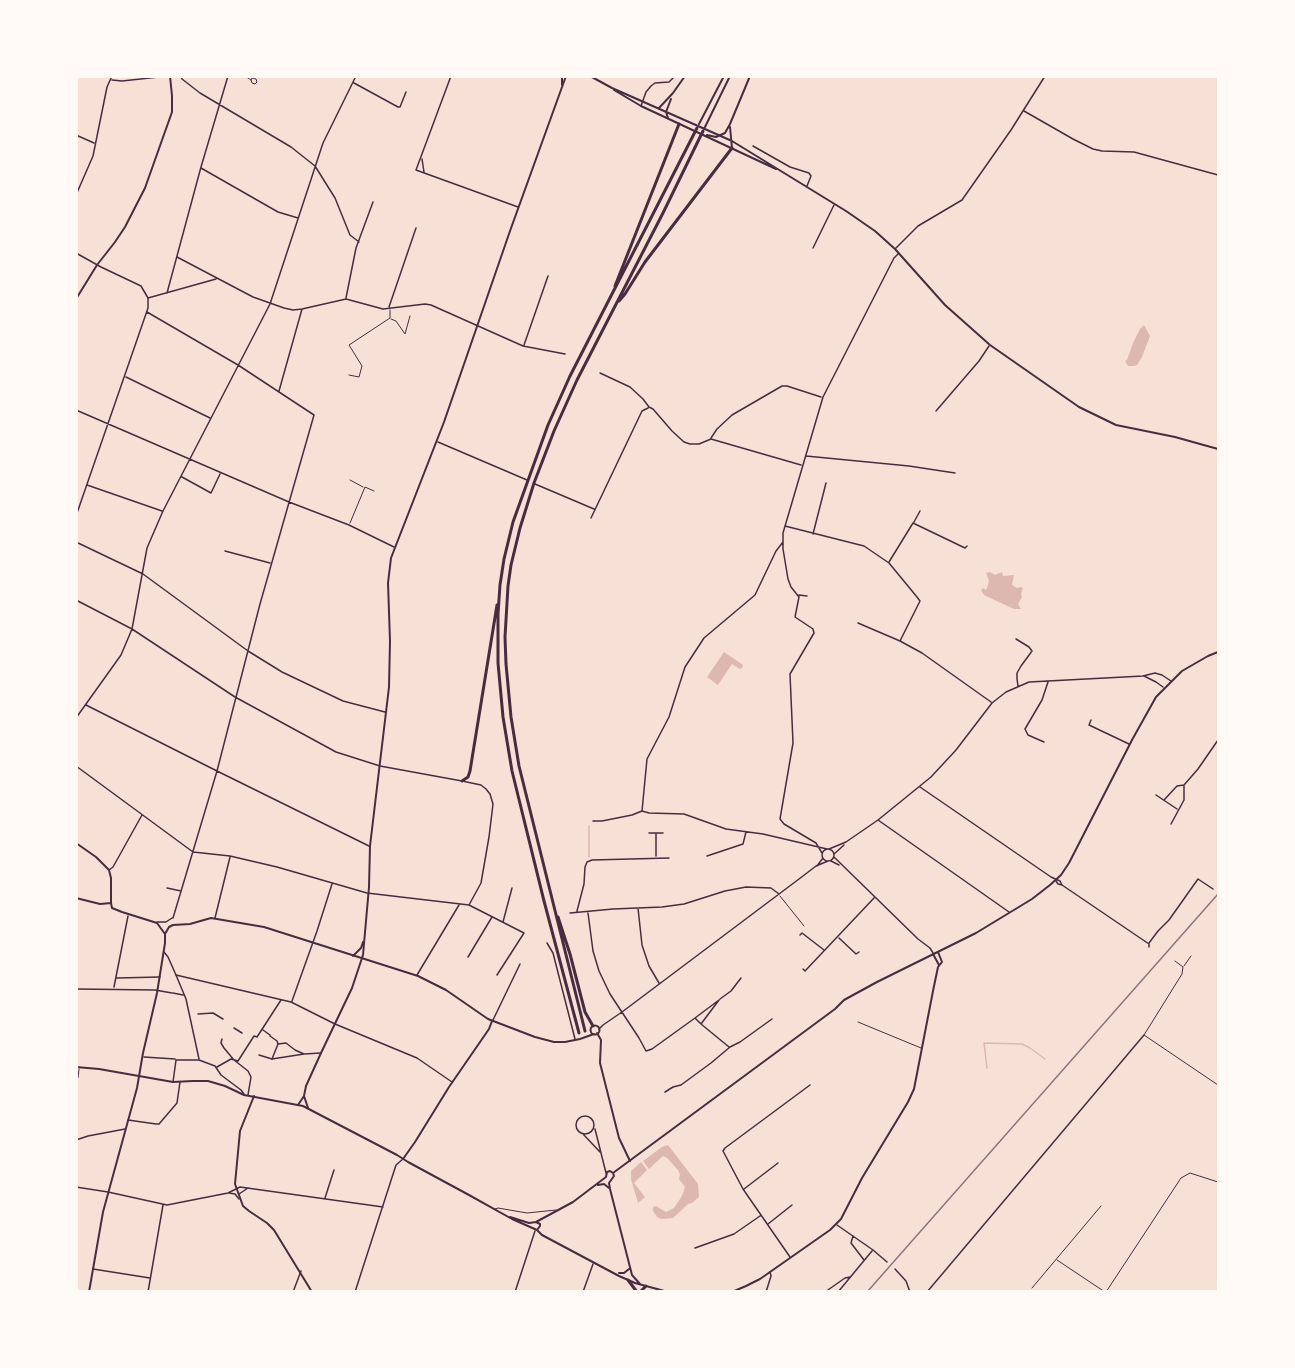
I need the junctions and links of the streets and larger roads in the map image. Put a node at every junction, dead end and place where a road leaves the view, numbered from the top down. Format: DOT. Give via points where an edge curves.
graph roads {
  1 [pos="169,76"];
  2 [pos="181,76"];
  3 [pos="228,76"];
  4 [pos="356,76"];
  5 [pos="451,76"];
  6 [pos="564,76"];
  7 [pos="590,76"];
  8 [pos="675,76"];
  9 [pos="685,76"];
  10 [pos="724,76"];
  11 [pos="730,76"];
  12 [pos="750,76"];
  13 [pos="1045,76"];
  14 [pos="112,78"];
  15 [pos="353,83"];
  16 [pos="612,88"];
  17 [pos="406,92"];
  18 [pos="673,93"];
  19 [pos="643,101"];
  20 [pos="219,105"];
  21 [pos="641,106"];
  22 [pos="658,108"];
  23 [pos="1023,110"];
  24 [pos="666,112"];
  25 [pos="669,119"];
  26 [pos="682,123"];
  27 [pos="730,124"];
  28 [pos="697,128"];
  29 [pos="703,133"];
  30 [pos="76,135"];
  31 [pos="717,137"];
  32 [pos="732,141"];
  33 [pos="95,144"];
  34 [pos="753,146"];
  35 [pos="732,148"];
  36 [pos="421,157"];
  37 [pos="315,166"];
  38 [pos="201,167"];
  39 [pos="424,173"];
  40 [pos="787,174"];
  41 [pos="1218,175"];
  42 [pos="807,186"];
  43 [pos="77,194"];
  44 [pos="374,202"];
  45 [pos="835,204"];
  46 [pos="519,208"];
  47 [pos="297,218"];
  48 [pos="416,228"];
  49 [pos="359,242"];
  50 [pos="813,248"];
  51 [pos="895,249"];
  52 [pos="76,253"];
  53 [pos="899,253"];
  54 [pos="177,257"];
  55 [pos="98,265"];
  56 [pos="548,276"];
  57 [pos="216,278"];
  58 [pos="167,293"];
  59 [pos="611,296"];
  60 [pos="148,298"];
  61 [pos="346,299"];
  62 [pos="76,300"];
  63 [pos="270,303"];
  64 [pos="615,305"];
  65 [pos="389,308"];
  66 [pos="302,309"];
  67 [pos="147,312"];
  68 [pos="477,326"];
  69 [pos="990,345"];
  70 [pos="523,346"];
  71 [pos="565,354"];
  72 [pos="238,365"];
  73 [pos="600,373"];
  74 [pos="125,376"];
  75 [pos="279,391"];
  76 [pos="823,397"];
  77 [pos="649,407"];
  78 [pos="76,410"];
  79 [pos="936,411"];
  80 [pos="211,418"];
  81 [pos="108,423"];
  82 [pos="711,439"];
  83 [pos="437,442"];
  84 [pos="1218,449"];
  85 [pos="805,456"];
  86 [pos="190,459"];
  87 [pos="802,465"];
  88 [pos="220,472"];
  89 [pos="955,472"];
  90 [pos="181,476"];
  91 [pos="528,480"];
  92 [pos="534,483"];
  93 [pos="826,483"];
  94 [pos="87,485"];
  95 [pos="289,502"];
  96 [pos="595,509"];
  97 [pos="163,511"];
  98 [pos="920,511"];
  99 [pos="76,516"];
  100 [pos="591,518"];
  101 [pos="914,523"];
  102 [pos="784,526"];
  103 [pos="813,534"];
  104 [pos="76,542"];
  105 [pos="783,542"];
  106 [pos="967,546"];
  107 [pos="395,547"];
  108 [pos="225,551"];
  109 [pos="889,562"];
  110 [pos="271,564"];
  111 [pos="143,574"];
  112 [pos="500,585"];
  113 [pos="798,595"];
  114 [pos="807,596"];
  115 [pos="76,600"];
  116 [pos="858,623"];
  117 [pos="132,629"];
  118 [pos="1016,639"];
  119 [pos="900,641"];
  120 [pos="248,651"];
  121 [pos="1218,652"];
  122 [pos="1143,676"];
  123 [pos="1048,681"];
  124 [pos="1171,681"];
  125 [pos="1018,687"];
  126 [pos="1164,688"];
  127 [pos="236,697"];
  128 [pos="992,703"];
  129 [pos="85,704"];
  130 [pos="386,712"];
  131 [pos="76,718"];
  132 [pos="1091,720"];
  133 [pos="1218,740"];
  134 [pos="1044,742"];
  135 [pos="1130,745"];
  136 [pos="76,766"];
  137 [pos="380,766"];
  138 [pos="217,771"];
  139 [pos="462,781"];
  140 [pos="1184,785"];
  141 [pos="920,787"];
  142 [pos="1156,795"];
  143 [pos="1164,800"];
  144 [pos="1179,810"];
  145 [pos="642,811"];
  146 [pos="142,814"];
  147 [pos="878,820"];
  148 [pos="593,821"];
  149 [pos="1171,824"];
  150 [pos="747,831"];
  151 [pos="663,832"];
  152 [pos="649,833"];
  153 [pos="656,834"];
  154 [pos="846,842"];
  155 [pos="76,843"];
  156 [pos="370,846"];
  157 [pos="818,846"];
  158 [pos="828,849"];
  159 [pos="193,852"];
  160 [pos="822,853"];
  161 [pos="834,855"];
  162 [pos="230,856"];
  163 [pos="707,856"];
  164 [pos="656,857"];
  165 [pos="669,858"];
  166 [pos="823,858"];
  167 [pos="829,861"];
  168 [pos="840,865"];
  169 [pos="816,866"];
  170 [pos="110,870"];
  171 [pos="1056,880"];
  172 [pos="332,884"];
  173 [pos="167,888"];
  174 [pos="512,888"];
  175 [pos="1213,889"];
  176 [pos="182,891"];
  177 [pos="368,893"];
  178 [pos="777,893"];
  179 [pos="76,898"];
  180 [pos="875,898"];
  181 [pos="111,903"];
  182 [pos="459,904"];
  183 [pos="469,905"];
  184 [pos="638,908"];
  185 [pos="554,909"];
  186 [pos="588,911"];
  187 [pos="577,912"];
  188 [pos="1010,912"];
  189 [pos="570,914"];
  190 [pos="128,915"];
  191 [pos="493,917"];
  192 [pos="173,918"];
  193 [pos="215,918"];
  194 [pos="156,922"];
  195 [pos="503,922"];
  196 [pos="176,924"];
  197 [pos="165,934"];
  198 [pos="365,934"];
  199 [pos="801,934"];
  200 [pos="838,937"];
  201 [pos="313,943"];
  202 [pos="547,943"];
  203 [pos="824,951"];
  204 [pos="164,952"];
  205 [pos="859,952"];
  206 [pos="938,952"];
  207 [pos="933,954"];
  208 [pos="353,956"];
  209 [pos="468,957"];
  210 [pos="363,959"];
  211 [pos="520,964"];
  212 [pos="939,966"];
  213 [pos="803,969"];
  214 [pos="176,975"];
  215 [pos="417,975"];
  216 [pos="497,975"];
  217 [pos="160,977"];
  218 [pos="116,978"];
  219 [pos="741,978"];
  220 [pos="660,984"];
  221 [pos="76,989"];
  222 [pos="113,989"];
  223 [pos="158,990"];
  224 [pos="185,995"];
  225 [pos="281,999"];
  226 [pos="719,1000"];
  227 [pos="291,1002"];
  228 [pos="622,1012"];
  229 [pos="198,1014"];
  230 [pos="695,1018"];
  231 [pos="223,1019"];
  232 [pos="772,1020"];
  233 [pos="492,1021"];
  234 [pos="335,1024"];
  235 [pos="701,1024"];
  236 [pos="234,1028"];
  237 [pos="262,1030"];
  238 [pos="595,1030"];
  239 [pos="585,1031"];
  240 [pos="242,1033"];
  241 [pos="579,1033"];
  242 [pos="1144,1035"];
  243 [pos="222,1039"];
  244 [pos="575,1041"];
  245 [pos="278,1044"];
  246 [pos="730,1047"];
  247 [pos="321,1053"];
  248 [pos="304,1054"];
  249 [pos="259,1055"];
  250 [pos="143,1057"];
  251 [pos="271,1059"];
  252 [pos="177,1060"];
  253 [pos="199,1060"];
  254 [pos="234,1060"];
  255 [pos="78,1067"];
  256 [pos="217,1067"];
  257 [pos="139,1076"];
  258 [pos="173,1082"];
  259 [pos="180,1082"];
  260 [pos="452,1082"];
  261 [pos="810,1085"];
  262 [pos="665,1092"];
  263 [pos="246,1095"];
  264 [pos="254,1096"];
  265 [pos="304,1096"];
  266 [pos="298,1105"];
  267 [pos="308,1108"];
  268 [pos="128,1120"];
  269 [pos="594,1127"];
  270 [pos="126,1129"];
  271 [pos="583,1134"];
  272 [pos="76,1140"];
  273 [pos="600,1145"];
  274 [pos="595,1146"];
  275 [pos="600,1152"];
  276 [pos="403,1159"];
  277 [pos="630,1161"];
  278 [pos="778,1163"];
  279 [pos="604,1166"];
  280 [pos="334,1170"];
  281 [pos="611,1172"];
  282 [pos="606,1176"];
  283 [pos="611,1179"];
  284 [pos="596,1185"];
  285 [pos="76,1187"];
  286 [pos="236,1188"];
  287 [pos="249,1188"];
  288 [pos="610,1189"];
  289 [pos="743,1189"];
  290 [pos="108,1192"];
  291 [pos="228,1193"];
  292 [pos="239,1195"];
  293 [pos="325,1199"];
  294 [pos="241,1201"];
  295 [pos="163,1204"];
  296 [pos="792,1205"];
  297 [pos="383,1207"];
  298 [pos="508,1216"];
  299 [pos="761,1216"];
  300 [pos="535,1222"];
  301 [pos="767,1224"];
  302 [pos="837,1224"];
  303 [pos="535,1230"];
  304 [pos="853,1236"];
  305 [pos="695,1248"];
  306 [pos="873,1250"];
  307 [pos="791,1258"];
  308 [pos="864,1261"];
  309 [pos="594,1262"];
  310 [pos="887,1262"];
  311 [pos="630,1267"];
  312 [pos="93,1269"];
  313 [pos="895,1269"];
  314 [pos="301,1271"];
  315 [pos="770,1272"];
  316 [pos="616,1273"];
  317 [pos="850,1277"];
  318 [pos="150,1278"];
  319 [pos="628,1280"];
  320 [pos="640,1284"];
  321 [pos="646,1286"];
  322 [pos="662,1291"];
  323 [pos="88,1292"];
  324 [pos="148,1292"];
  325 [pos="293,1292"];
  326 [pos="312,1292"];
  327 [pos="355,1292"];
  328 [pos="515,1292"];
  329 [pos="583,1292"];
  330 [pos="638,1292"];
  331 [pos="668,1292"];
  332 [pos="732,1292"];
  333 [pos="766,1292"];
  334 [pos="825,1292"];
  335 [pos="838,1292"];
  336 [pos="910,1292"];
  337 [pos="927,1292"];
  1 -- 14 [label="street" via="122,81"];
  1 -- 55 [label="main road" via="172,112 147,181 124,227"];
  2 -- 20 [label="street"];
  3 -- 20 [label="street"];
  4 -- 15 [label="street"];
  5 -- 36 [label="street"];
  6 -- 46 [label="main road"];
  7 -- 16 [label="main road"];
  8 -- 19 [label="street" via="669,82 651,86"];
  9 -- 18 [label="main road"];
  10 -- 28 [label="main road"];
  11 -- 29 [label="main road"];
  12 -- 27 [label="main road"];
  13 -- 23 [label="street"];
  14 -- 33 [label="street"];
  15 -- 17 [label="street" via="398,107"];
  15 -- 37 [label="street"];
  16 -- 19 [label="main road"];
  16 -- 21 [label="main road"];
  18 -- 22 [label="main road"];
  18 -- 24 [label="main road"];
  19 -- 21 [label="street"];
  19 -- 22 [label="main road"];
  20 -- 37 [label="street" via="291,147"];
  20 -- 38 [label="street"];
  21 -- 25 [label="main road"];
  22 -- 24 [label="main road"];
  23 -- 41 [label="street" via="1093,149 1134,152"];
  23 -- 51 [label="street" via="962,200 918,226"];
  24 -- 25 [label="main road"];
  24 -- 26 [label="main road"];
  25 -- 26 [label="main road"];
  26 -- 29 [label="main road"];
  26 -- 31 [label="main road" via="692,123"];
  26 -- 59 [label="highway"];
  27 -- 31 [label="main road"];
  27 -- 32 [label="main road"];
  28 -- 59 [label="highway"];
  29 -- 31 [label="main road"];
  29 -- 64 [label="highway"];
  30 -- 33 [label="street"];
  31 -- 32 [label="main road"];
  31 -- 35 [label="main road"];
  32 -- 35 [label="main road"];
  32 -- 40 [label="main road"];
  33 -- 43 [label="street"];
  34 -- 42 [label="street" via="790,167 809,172"];
  35 -- 40 [label="main road"];
  35 -- 64 [label="highway"];
  36 -- 39 [label="street"];
  36 -- 39 [label="street" via="416,170"];
  37 -- 47 [label="street"];
  37 -- 49 [label="street" via="335,198 350,236"];
  38 -- 47 [label="street" via="278,212"];
  38 -- 54 [label="street"];
  39 -- 46 [label="street"];
  40 -- 42 [label="main road"];
  42 -- 45 [label="main road"];
  44 -- 49 [label="street"];
  45 -- 50 [label="street"];
  45 -- 51 [label="main road"];
  46 -- 68 [label="main road"];
  47 -- 63 [label="street"];
  48 -- 65 [label="street"];
  49 -- 61 [label="street"];
  51 -- 53 [label="main road"];
  52 -- 55 [label="street"];
  53 -- 69 [label="main road" via="945,304"];
  53 -- 76 [label="street"];
  54 -- 57 [label="street"];
  54 -- 58 [label="street"];
  55 -- 60 [label="street" via="141,286"];
  55 -- 62 [label="main road"];
  56 -- 70 [label="street"];
  57 -- 58 [label="street"];
  57 -- 63 [label="street"];
  58 -- 60 [label="street"];
  59 -- 91 [label="highway" via="548,424"];
  60 -- 67 [label="street"];
  61 -- 65 [label="street"];
  61 -- 66 [label="street"];
  63 -- 66 [label="street"];
  63 -- 72 [label="street"];
  64 -- 92 [label="highway" via="554,431"];
  65 -- 68 [label="street" via="431,305"];
  66 -- 75 [label="street"];
  67 -- 72 [label="street"];
  67 -- 74 [label="street"];
  68 -- 70 [label="street"];
  68 -- 83 [label="main road"];
  69 -- 79 [label="street"];
  69 -- 84 [label="main road" via="1092,415 1116,425"];
  70 -- 71 [label="street"];
  72 -- 75 [label="street"];
  72 -- 80 [label="street"];
  73 -- 77 [label="street" via="630,387"];
  74 -- 80 [label="street"];
  74 -- 81 [label="street"];
  75 -- 95 [label="street" via="314,415"];
  76 -- 82 [label="street" via="782,386 732,415"];
  76 -- 85 [label="street"];
  77 -- 82 [label="street" via="680,440 695,444"];
  77 -- 96 [label="street" via="642,411"];
  78 -- 81 [label="street"];
  80 -- 86 [label="street"];
  81 -- 86 [label="street"];
  81 -- 94 [label="street"];
  82 -- 87 [label="street"];
  83 -- 91 [label="street"];
  83 -- 107 [label="main road"];
  85 -- 87 [label="street"];
  85 -- 89 [label="street"];
  86 -- 88 [label="street"];
  86 -- 90 [label="street"];
  87 -- 102 [label="street"];
  88 -- 90 [label="street" via="211,493"];
  88 -- 95 [label="street"];
  90 -- 97 [label="street"];
  91 -- 112 [label="highway" via="513,522"];
  92 -- 96 [label="street"];
  92 -- 185 [label="highway" via="511,564 506,664 519,766"];
  93 -- 103 [label="street"];
  94 -- 97 [label="street"];
  94 -- 99 [label="street"];
  95 -- 107 [label="street"];
  95 -- 110 [label="street"];
  96 -- 100 [label="street"];
  97 -- 111 [label="street" via="147,548"];
  98 -- 101 [label="street"];
  101 -- 106 [label="street"];
  101 -- 109 [label="street"];
  102 -- 103 [label="street"];
  102 -- 105 [label="street"];
  103 -- 109 [label="street" via="864,546"];
  104 -- 111 [label="street"];
  105 -- 113 [label="street" via="788,579"];
  105 -- 145 [label="street" via="754,595 704,638 685,667 669,717 646,763"];
  107 -- 130 [label="main road" via="388,574"];
  108 -- 110 [label="street"];
  109 -- 119 [label="street" via="920,602"];
  110 -- 120 [label="street"];
  111 -- 117 [label="street"];
  111 -- 120 [label="street"];
  112 -- 139 [label="highway" via="470,771"];
  112 -- 241 [label="highway" via="498,663 512,771"];
  113 -- 114 [label="street"];
  113 -- 157 [label="street" via="795,617 814,633 790,674 793,743 780,819"];
  115 -- 117 [label="street"];
  116 -- 119 [label="street"];
  117 -- 127 [label="street"];
  117 -- 129 [label="street" via="122,655"];
  118 -- 125 [label="street" via="1032,651 1017,673"];
  119 -- 128 [label="street"];
  120 -- 127 [label="street"];
  120 -- 130 [label="street" via="343,701"];
  121 -- 124 [label="main road"];
  122 -- 123 [label="street"];
  122 -- 124 [label="street" via="1158,673"];
  122 -- 126 [label="street"];
  123 -- 125 [label="street"];
  123 -- 134 [label="street" via="1025,729 1028,735"];
  124 -- 126 [label="main road"];
  125 -- 128 [label="street"];
  126 -- 135 [label="main road"];
  127 -- 137 [label="street" via="336,752"];
  127 -- 138 [label="street"];
  128 -- 141 [label="street" via="956,750"];
  129 -- 131 [label="street"];
  129 -- 138 [label="street"];
  130 -- 137 [label="main road"];
  132 -- 135 [label="street" via="1089,725"];
  133 -- 140 [label="street"];
  135 -- 171 [label="main road" via="1069,863"];
  136 -- 146 [label="street"];
  137 -- 139 [label="street"];
  137 -- 156 [label="main road"];
  138 -- 156 [label="street"];
  138 -- 159 [label="street"];
  139 -- 183 [label="street" via="481,785 493,804 481,883"];
  140 -- 143 [label="street" via="1177,786"];
  140 -- 144 [label="street"];
  141 -- 147 [label="street"];
  141 -- 171 [label="street"];
  142 -- 143 [label="street"];
  143 -- 144 [label="street"];
  144 -- 149 [label="street"];
  145 -- 148 [label="street"];
  145 -- 150 [label="street" via="684,814 722,828"];
  146 -- 159 [label="street"];
  146 -- 170 [label="street"];
  147 -- 154 [label="street"];
  147 -- 188 [label="street"];
  150 -- 157 [label="street"];
  150 -- 163 [label="street" via="743,844"];
  151 -- 153 [label="street"];
  152 -- 153 [label="street"];
  153 -- 164 [label="street"];
  154 -- 158 [label="street"];
  154 -- 161 [label="street"];
  155 -- 170 [label="main road"];
  156 -- 177 [label="main road"];
  157 -- 158 [label="street"];
  157 -- 160 [label="street"];
  158 -- 160 [label="street"];
  158 -- 161 [label="street"];
  159 -- 162 [label="street"];
  159 -- 176 [label="street"];
  160 -- 166 [label="street"];
  161 -- 167 [label="street"];
  161 -- 168 [label="street"];
  162 -- 172 [label="street"];
  162 -- 193 [label="street"];
  164 -- 165 [label="street"];
  164 -- 187 [label="street" via="587,862"];
  166 -- 167 [label="street"];
  166 -- 169 [label="street"];
  167 -- 168 [label="street"];
  167 -- 169 [label="street"];
  168 -- 180 [label="street"];
  169 -- 178 [label="street"];
  170 -- 181 [label="main road"];
  171 -- 175 [label="street" via="1149,945 1198,879"];
  171 -- 188 [label="main road"];
  172 -- 177 [label="street"];
  172 -- 201 [label="street"];
  173 -- 176 [label="street"];
  174 -- 195 [label="street"];
  176 -- 192 [label="street"];
  177 -- 182 [label="street"];
  177 -- 198 [label="main road"];
  178 -- 184 [label="street" via="771,888 746,887 684,904"];
  178 -- 220 [label="street"];
  179 -- 181 [label="main road"];
  180 -- 200 [label="street"];
  180 -- 207 [label="street"];
  181 -- 190 [label="main road" via="112,908"];
  182 -- 183 [label="street"];
  182 -- 215 [label="street"];
  183 -- 191 [label="street"];
  184 -- 186 [label="street"];
  184 -- 220 [label="street" via="642,945"];
  185 -- 238 [label="highway" via="585,1012"];
  185 -- 239 [label="highway"];
  186 -- 187 [label="street"];
  186 -- 228 [label="street" via="597,966"];
  187 -- 189 [label="street"];
  188 -- 206 [label="main road"];
  190 -- 194 [label="main road"];
  190 -- 218 [label="street"];
  191 -- 195 [label="street"];
  191 -- 209 [label="street"];
  192 -- 194 [label="street"];
  192 -- 196 [label="street"];
  193 -- 196 [label="main road"];
  193 -- 201 [label="main road" via="267,928"];
  194 -- 197 [label="main road"];
  195 -- 216 [label="street" via="524,933"];
  196 -- 197 [label="main road"];
  197 -- 204 [label="main road"];
  198 -- 208 [label="main road" via="361,948"];
  198 -- 210 [label="main road"];
  199 -- 203 [label="street"];
  200 -- 203 [label="street"];
  200 -- 205 [label="street" via="856,954"];
  201 -- 208 [label="main road"];
  201 -- 227 [label="street"];
  202 -- 244 [label="street" via="553,953"];
  203 -- 213 [label="street"];
  204 -- 214 [label="street"];
  204 -- 217 [label="main road"];
  206 -- 207 [label="main road"];
  206 -- 212 [label="main road" via="942,959"];
  207 -- 212 [label="main road"];
  207 -- 277 [label="main road" via="844,1000"];
  208 -- 210 [label="main road"];
  210 -- 215 [label="main road"];
  210 -- 234 [label="main road"];
  211 -- 233 [label="street"];
  212 -- 302 [label="main road" via="911,1096"];
  214 -- 224 [label="street"];
  214 -- 225 [label="street"];
  215 -- 233 [label="main road"];
  217 -- 218 [label="street"];
  217 -- 223 [label="main road"];
  218 -- 222 [label="street"];
  219 -- 226 [label="street"];
  220 -- 228 [label="street"];
  221 -- 222 [label="street"];
  222 -- 223 [label="street"];
  223 -- 224 [label="street"];
  223 -- 250 [label="main road"];
  224 -- 253 [label="street"];
  225 -- 227 [label="street"];
  225 -- 237 [label="street"];
  226 -- 230 [label="street"];
  226 -- 235 [label="street"];
  227 -- 234 [label="street"];
  228 -- 230 [label="street" via="646,1051"];
  228 -- 238 [label="street"];
  229 -- 231 [label="street" via="213,1013"];
  230 -- 235 [label="street"];
  232 -- 246 [label="street"];
  233 -- 244 [label="main road" via="545,1040"];
  233 -- 260 [label="main road"];
  234 -- 247 [label="main road"];
  234 -- 260 [label="street" via="417,1058"];
  235 -- 246 [label="street"];
  236 -- 240 [label="street"];
  237 -- 245 [label="street"];
  237 -- 254 [label="street" via="238,1061"];
  238 -- 244 [label="main road"];
  238 -- 277 [label="main road" via="601,1040 600,1063 619,1138"];
  242 -- 337 [label="street"];
  243 -- 254 [label="street"];
  245 -- 248 [label="street" via="286,1043"];
  245 -- 251 [label="street"];
  246 -- 262 [label="street" via="681,1085"];
  247 -- 248 [label="street"];
  247 -- 265 [label="main road"];
  248 -- 251 [label="street"];
  249 -- 251 [label="street"];
  250 -- 252 [label="street"];
  250 -- 257 [label="main road"];
  252 -- 253 [label="street"];
  252 -- 258 [label="street"];
  253 -- 256 [label="street"];
  254 -- 256 [label="street"];
  254 -- 263 [label="street" via="251,1077"];
  255 -- 257 [label="main road"];
  256 -- 263 [label="street"];
  257 -- 258 [label="main road"];
  257 -- 268 [label="main road"];
  258 -- 259 [label="main road"];
  259 -- 263 [label="main road" via="210,1082"];
  259 -- 268 [label="street" via="177,1103 157,1124"];
  260 -- 276 [label="main road"];
  261 -- 289 [label="street" via="723,1151"];
  263 -- 264 [label="main road"];
  264 -- 266 [label="main road"];
  264 -- 286 [label="main road" via="239,1136"];
  265 -- 266 [label="main road"];
  265 -- 267 [label="main road"];
  266 -- 267 [label="main road"];
  267 -- 276 [label="main road"];
  268 -- 270 [label="main road"];
  269 -- 271 [label="street"];
  269 -- 271 [label="street" via="590,1117 580,1117 576,1128"];
  269 -- 273 [label="street"];
  270 -- 272 [label="street"];
  270 -- 290 [label="main road"];
  271 -- 274 [label="street"];
  273 -- 274 [label="street"];
  273 -- 275 [label="street"];
  274 -- 275 [label="street"];
  275 -- 279 [label="street"];
  276 -- 297 [label="street" via="396,1165"];
  276 -- 298 [label="main road"];
  277 -- 281 [label="main road"];
  278 -- 289 [label="street"];
  279 -- 281 [label="street"];
  279 -- 282 [label="street"];
  280 -- 293 [label="street"];
  281 -- 282 [label="main road"];
  281 -- 283 [label="main road"];
  282 -- 283 [label="main road"];
  282 -- 284 [label="main road"];
  283 -- 288 [label="main road"];
  284 -- 288 [label="main road" via="604,1184"];
  284 -- 300 [label="main road"];
  285 -- 290 [label="street"];
  286 -- 287 [label="street"];
  286 -- 291 [label="street"];
  286 -- 292 [label="main road"];
  287 -- 292 [label="street"];
  287 -- 293 [label="street"];
  288 -- 311 [label="main road"];
  289 -- 299 [label="street"];
  290 -- 295 [label="street"];
  290 -- 312 [label="main road"];
  291 -- 294 [label="street"];
  291 -- 295 [label="street"];
  292 -- 294 [label="main road"];
  293 -- 297 [label="street"];
  294 -- 314 [label="main road" via="274,1230"];
  295 -- 318 [label="street"];
  296 -- 301 [label="street"];
  297 -- 327 [label="street"];
  298 -- 300 [label="main road"];
  298 -- 303 [label="main road"];
  299 -- 301 [label="street"];
  299 -- 305 [label="street" via="734,1233"];
  300 -- 303 [label="main road"];
  300 -- 303 [label="main road" via="540,1225"];
  301 -- 307 [label="street"];
  302 -- 304 [label="street"];
  302 -- 307 [label="main road"];
  303 -- 309 [label="main road"];
  303 -- 328 [label="street"];
  304 -- 306 [label="street"];
  304 -- 308 [label="street" via="851,1243"];
  306 -- 308 [label="street"];
  306 -- 310 [label="street"];
  307 -- 315 [label="main road"];
  308 -- 317 [label="street"];
  309 -- 316 [label="main road"];
  309 -- 329 [label="street"];
  311 -- 316 [label="main road" via="626,1273"];
  311 -- 320 [label="main road"];
  312 -- 318 [label="street"];
  312 -- 323 [label="main road"];
  313 -- 336 [label="street"];
  314 -- 325 [label="street"];
  314 -- 326 [label="main road"];
  315 -- 332 [label="main road"];
  315 -- 333 [label="street"];
  316 -- 319 [label="main road"];
  317 -- 334 [label="street"];
  317 -- 335 [label="street"];
  318 -- 324 [label="street"];
  319 -- 320 [label="main road"];
  319 -- 330 [label="highway"];
  320 -- 321 [label="main road"];
  321 -- 322 [label="main road"];
  321 -- 330 [label="highway"];
  322 -- 331 [label="main road"];
}
